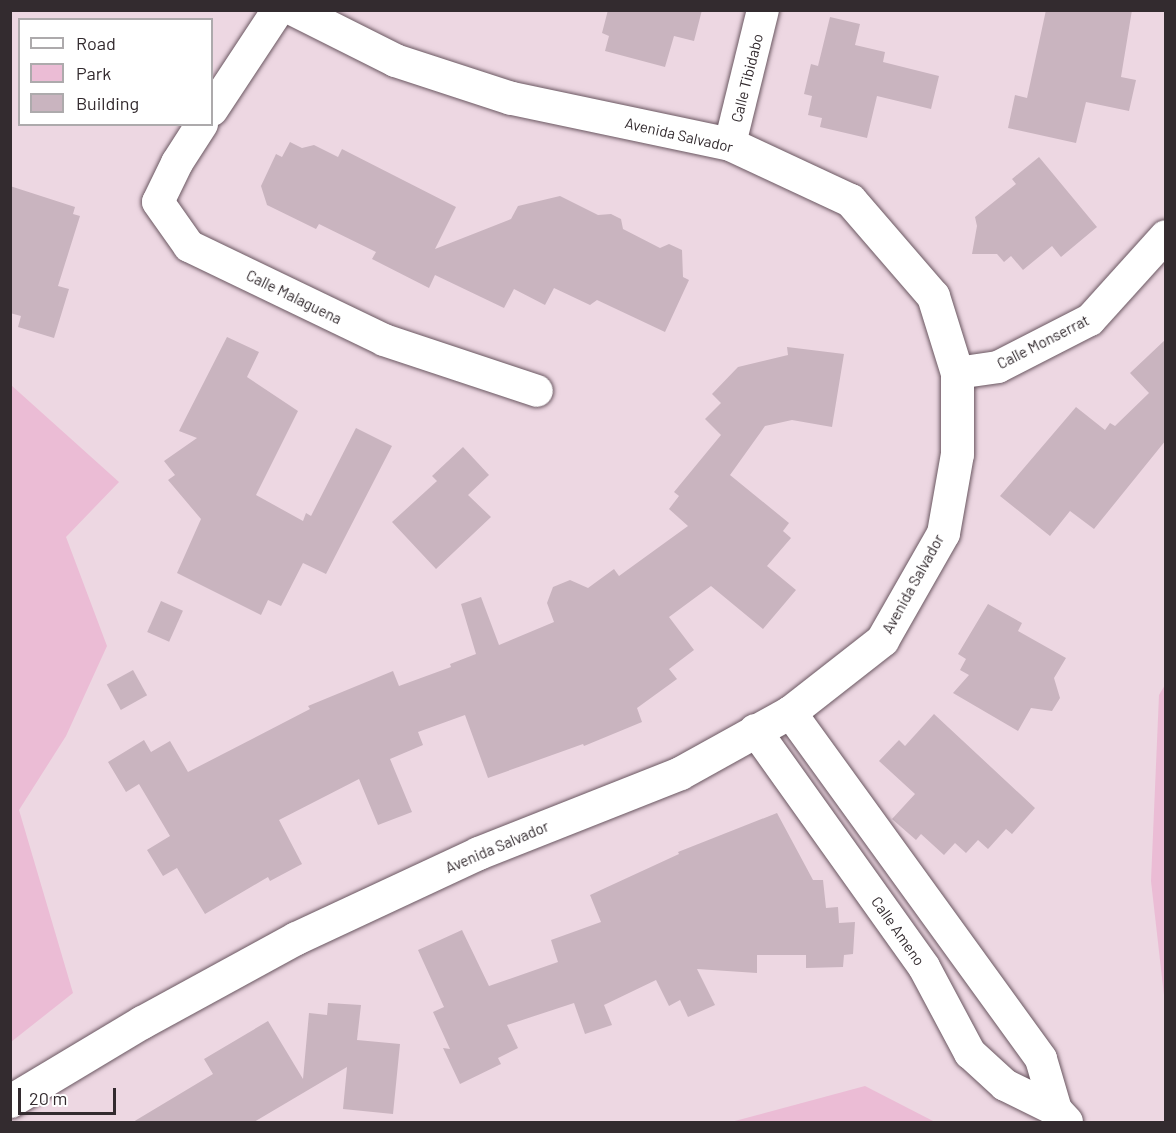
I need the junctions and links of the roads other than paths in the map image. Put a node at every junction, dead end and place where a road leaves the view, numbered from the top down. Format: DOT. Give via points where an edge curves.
graph roads {
  1 [pos="278,10"];
  2 [pos="295,10"];
  3 [pos="763,10"];
  4 [pos="213,108"];
  5 [pos="201,126"];
  6 [pos="730,144"];
  7 [pos="1166,236"];
  8 [pos="957,373"];
  9 [pos="537,391"];
  10 [pos="790,712"];
  11 [pos="755,730"];
  12 [pos="10,1101"];
  13 [pos="1062,1116"];
  1 -- 4 [label="street"];
  2 -- 6 [label="street, Avenida Salvador" via="395,60 512,98"];
  3 -- 6 [label="street, Calle Tibidabo"];
  5 -- 9 [label="street, Calle Malaguena" via="158,202 189,246 384,340"];
  6 -- 8 [label="street, Avenida Salvador" via="850,200 933,296"];
  7 -- 8 [label="street, Calle Monserrat" via="1090,320 998,367"];
  8 -- 10 [label="street, Avenida Salvador" via="957,454 944,533 882,640"];
  10 -- 11 [label="street, Avenida Salvador"];
  10 -- 13 [label="street, Calle Ameno" via="1041,1059"];
  11 -- 12 [label="street, Avenida Salvador" via="680,773 478,853 296,938 142,1022"];
  11 -- 13 [label="street, Calle Ameno" via="924,967 970,1053 1005,1085"];
}
